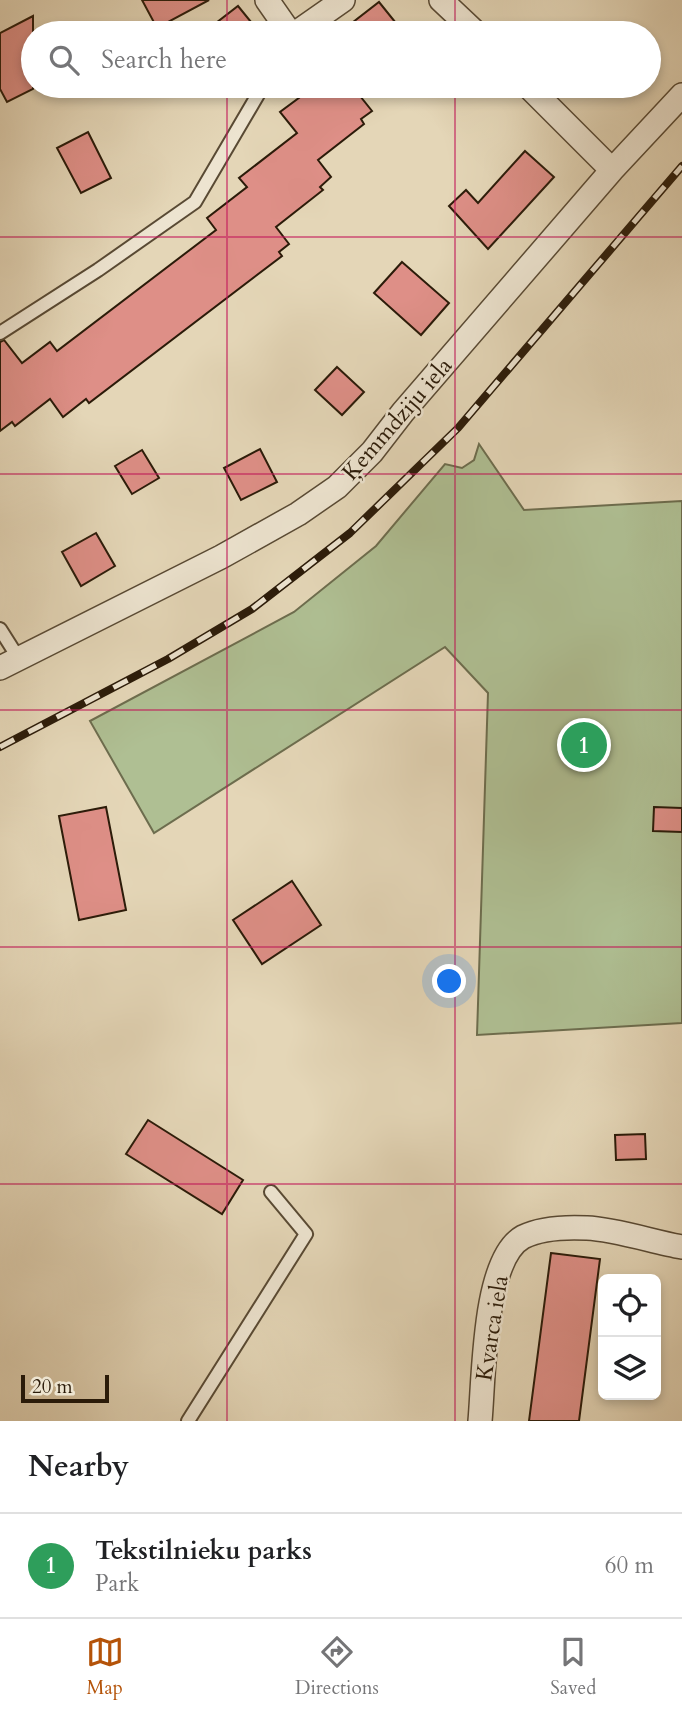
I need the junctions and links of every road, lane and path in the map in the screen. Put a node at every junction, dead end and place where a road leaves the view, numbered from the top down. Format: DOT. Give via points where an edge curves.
graph roads {
  1 [pos="267,0"];
  2 [pos="343,0"];
  3 [pos="441,0"];
  4 [pos="282,21"];
  5 [pos="313,21"];
  6 [pos="463,21"];
  7 [pos="682,95"];
  8 [pos="256,98"];
  9 [pos="540,98"];
  10 [pos="612,170"];
  11 [pos="0,333"];
  12 [pos="0,629"];
  13 [pos="9,663"];
  14 [pos="271,1192"];
  15 [pos="682,1247"];
  16 [pos="188,1421"];
  17 [pos="480,1421"];
  1 -- 4 [label="street"];
  2 -- 5 [label="street"];
  3 -- 6 [label="street"];
  7 -- 10 [label="street, Ķemmdziju iela"];
  8 -- 11 [label="lane" via="195,202"];
  9 -- 10 [label="street"];
  10 -- 13 [label="street, Ķemmdziju iela" via="372,452 337,487 221,556"];
  12 -- 13 [label="lane"];
  14 -- 16 [label="lane" via="306,1234"];
  15 -- 17 [label="street, Kvarca iela" via="588,1228 547,1230 522,1238 505,1256 495,1282"];
}
